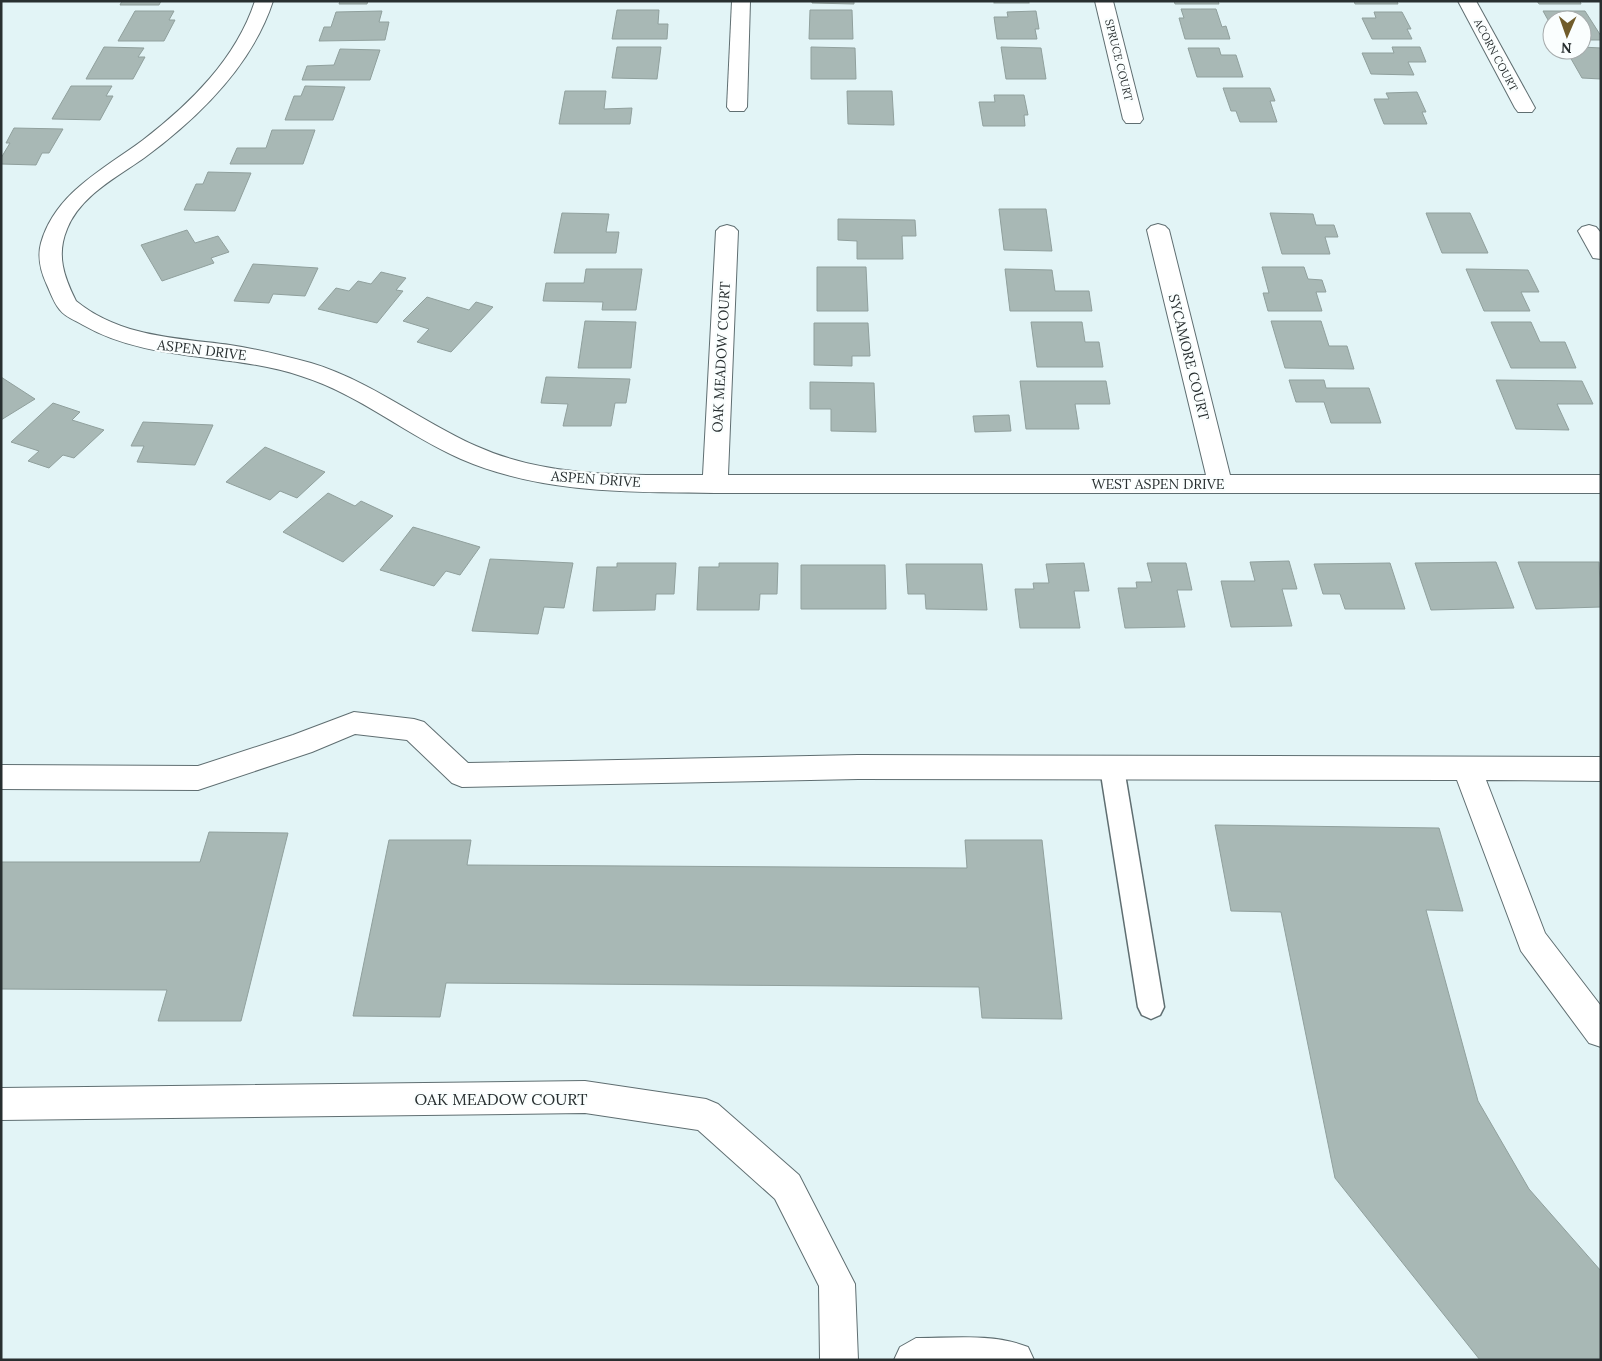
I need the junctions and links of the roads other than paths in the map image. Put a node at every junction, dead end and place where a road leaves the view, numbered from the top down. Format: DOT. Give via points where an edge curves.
graph roads {
  1 [pos="264,1"];
  2 [pos="741,1"];
  3 [pos="1104,1"];
  4 [pos="1468,1"];
  5 [pos="737,107"];
  6 [pos="1525,108"];
  7 [pos="1133,119"];
  8 [pos="1158,230"];
  9 [pos="727,231"];
  10 [pos="1589,231"];
  11 [pos="1601,253"];
  12 [pos="715,484"];
  13 [pos="1220,484"];
  14 [pos="1601,484"];
  15 [pos="1112,768"];
  16 [pos="1467,769"];
  17 [pos="1601,769"];
  18 [pos="1,777"];
  19 [pos="1151,1008"];
  20 [pos="1601,1032"];
  21 [pos="1,1104"];
  22 [pos="840,1360"];
  23 [pos="913,1360"];
  24 [pos="1015,1360"];
  1 -- 12 [label="street, ASPEN DRIVE" via="246,42 217,81 178,121 96,183 68,210 55,232 50,259 52,272 67,305 116,334 147,343 273,360 312,371 344,384 471,454 516,470 599,482"];
  2 -- 5 [label="street"];
  3 -- 7 [label="street, SPRUCE COURT"];
  4 -- 6 [label="street, ACORN COURT"];
  8 -- 13 [label="street, SYCAMORE COURT"];
  9 -- 12 [label="street, OAK MEADOW COURT"];
  10 -- 11 [label="street"];
  12 -- 13 [label="street, WEST ASPEN DRIVE"];
  13 -- 14 [label="street, WEST ASPEN DRIVE"];
  15 -- 16 [label="street"];
  15 -- 18 [label="street" via="858,767 462,774 414,730 354,723 302,744 198,778"];
  15 -- 19 [label="lane"];
  16 -- 17 [label="street"];
  16 -- 20 [label="street" via="1532,941"];
  21 -- 22 [label="street, OAK MEADOW COURT" via="585,1097 706,1115 787,1187 837,1284"];
  23 -- 24 [label="street" via="916,1357 990,1357"];
}
